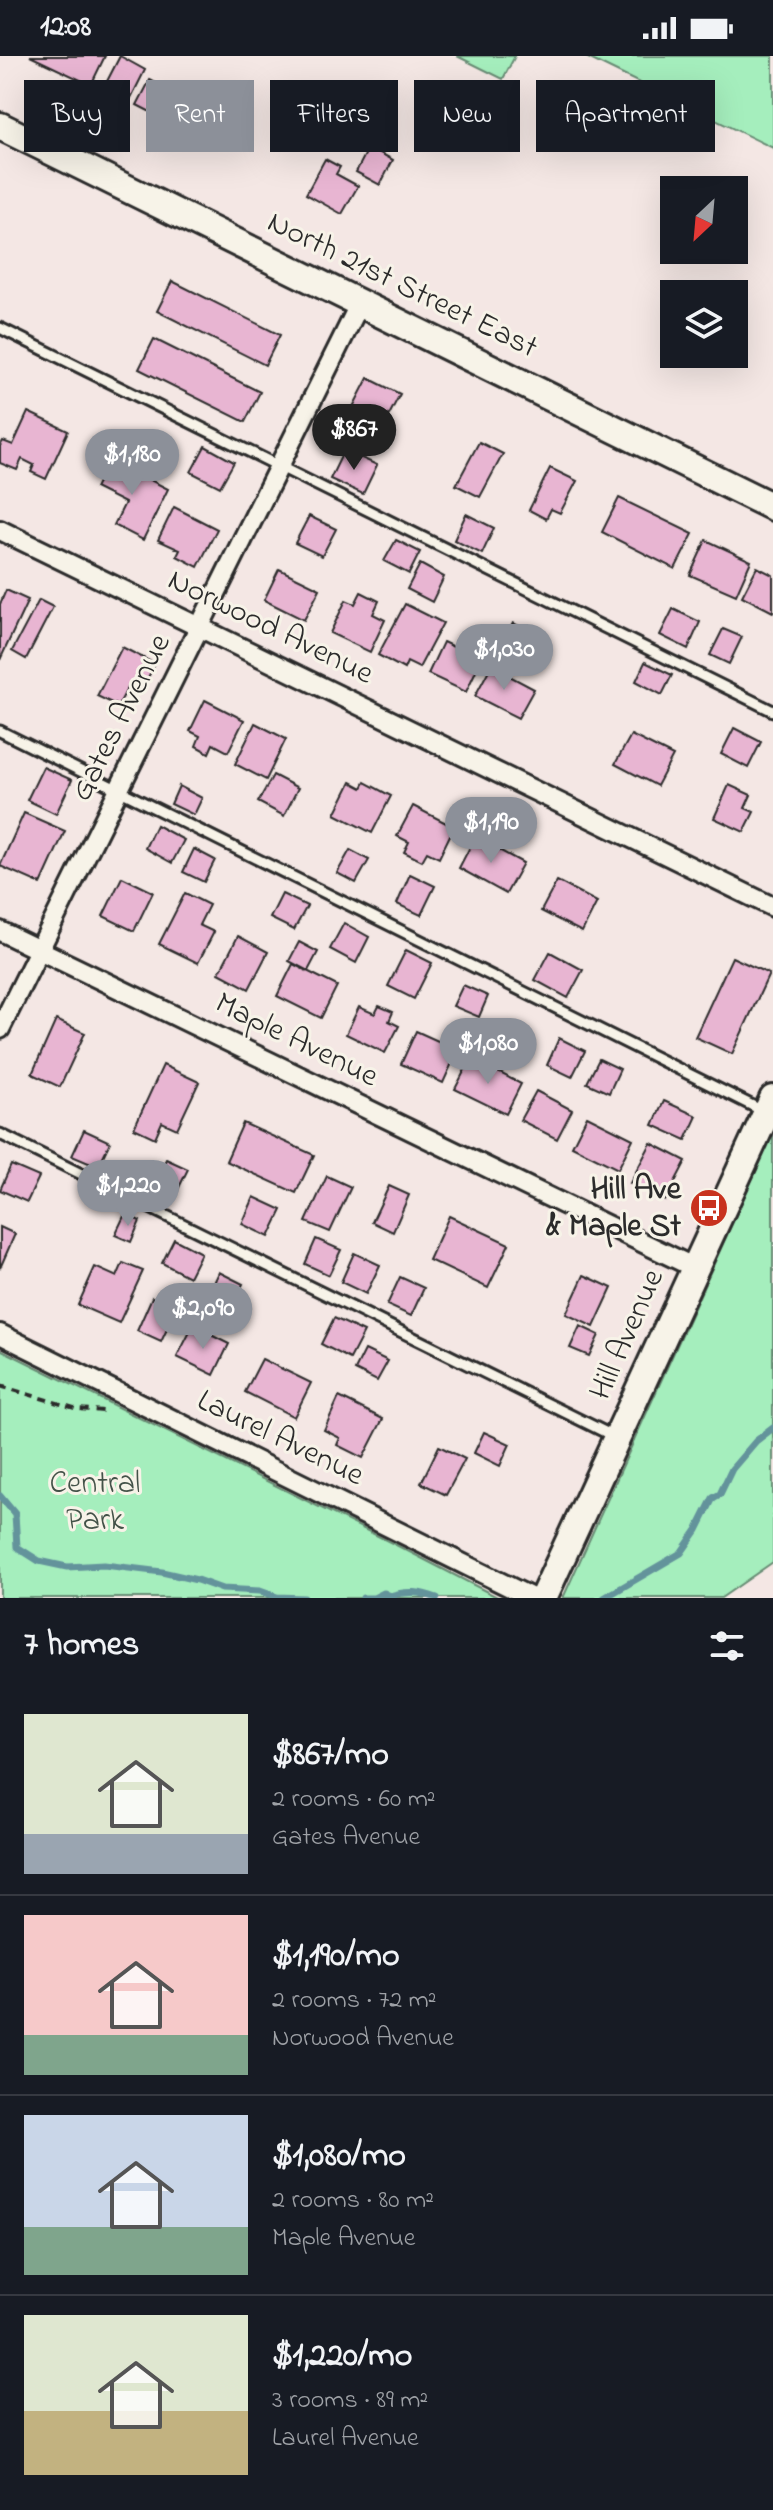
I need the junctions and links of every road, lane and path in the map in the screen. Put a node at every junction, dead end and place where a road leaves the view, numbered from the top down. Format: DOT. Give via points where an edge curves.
graph roads {
  1 [pos="0,126"];
  2 [pos="360,303"];
  3 [pos="0,328"];
  4 [pos="279,468"];
  5 [pos="773,507"];
  6 [pos="0,530"];
  7 [pos="201,627"];
  8 [pos="773,711"];
  9 [pos="0,731"];
  10 [pos="120,790"];
  11 [pos="773,907"];
  12 [pos="0,931"];
  13 [pos="40,950"];
  14 [pos="0,1029"];
  15 [pos="770,1106"];
  16 [pos="0,1134"];
  17 [pos="695,1268"];
  18 [pos="0,1334"];
  19 [pos="0,1386"];
  20 [pos="117,1392"];
  21 [pos="618,1439"];
  22 [pos="532,1598"];
  23 [pos="543,1598"];
  1 -- 2 [label="street, North 21st Street East"];
  2 -- 4 [label="street, Gates Avenue"];
  2 -- 5 [label="street, North 21st Street East"];
  3 -- 4 [label="lane"];
  4 -- 7 [label="street, Gates Avenue"];
  4 -- 8 [label="lane"];
  6 -- 7 [label="street, Norwood Avenue"];
  7 -- 10 [label="street, Gates Avenue"];
  7 -- 11 [label="street, Norwood Avenue"];
  9 -- 10 [label="lane"];
  10 -- 13 [label="street, Gates Avenue"];
  10 -- 15 [label="lane"];
  12 -- 13 [label="street, Maple Avenue"];
  13 -- 14 [label="street, Gates Avenue"];
  13 -- 17 [label="street, Maple Avenue"];
  15 -- 17 [label="street, Hill Avenue"];
  16 -- 21 [label="lane"];
  17 -- 21 [label="street, Hill Avenue"];
  18 -- 20 [label="street, Laurel Avenue"];
  19 -- 20 [label="path" via="103,1411"];
  20 -- 22 [label="street, Laurel Avenue"];
  21 -- 23 [label="street, Hill Avenue"];
}
